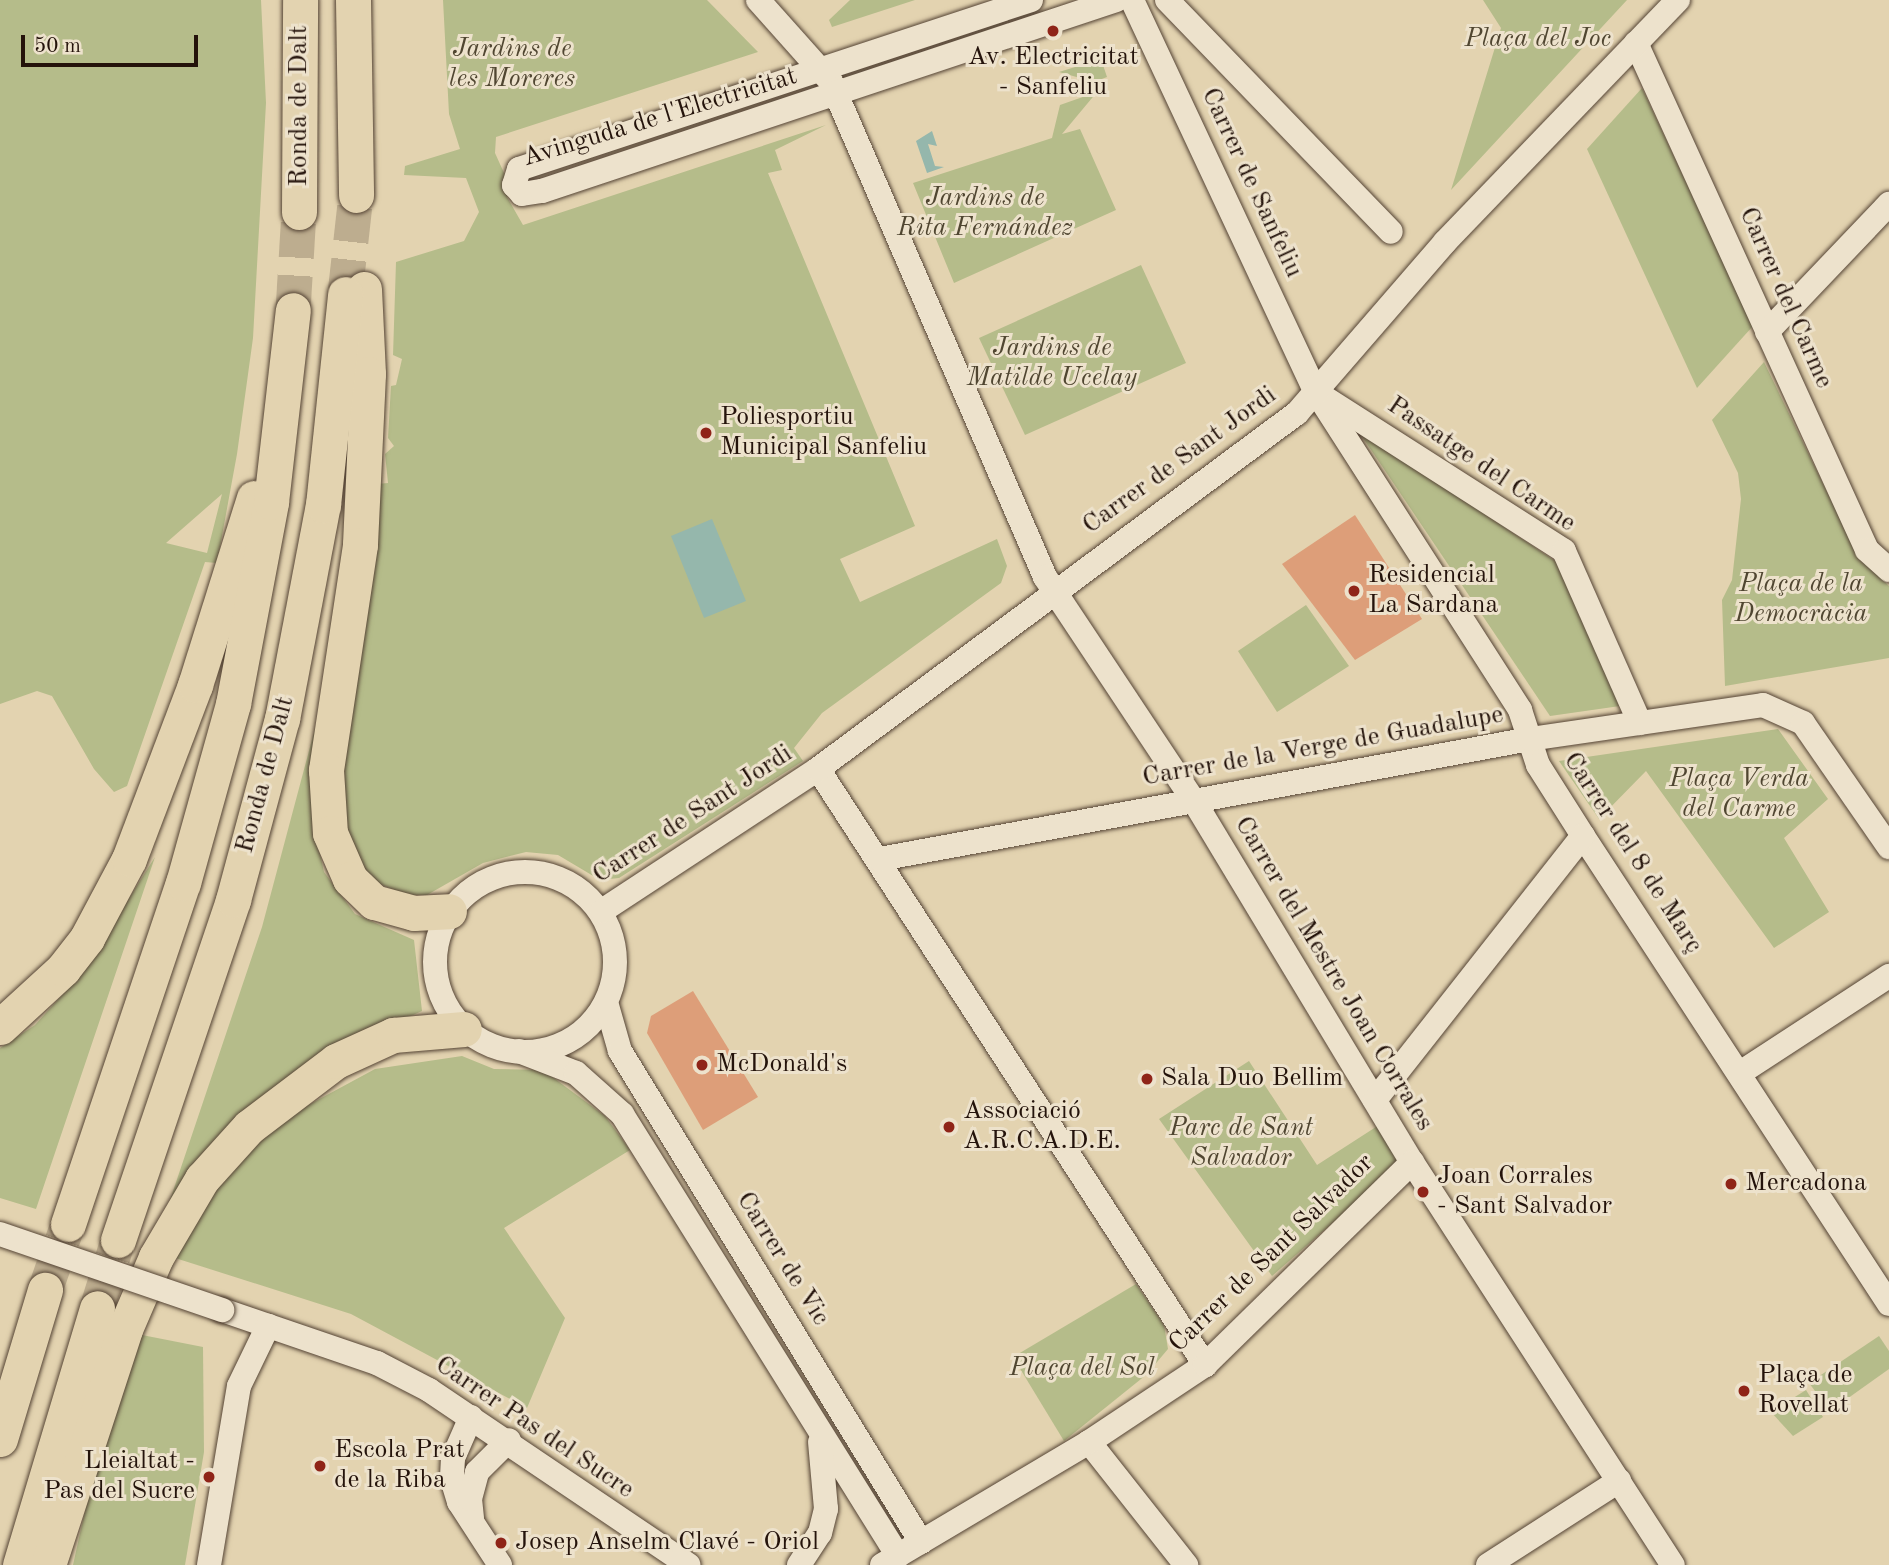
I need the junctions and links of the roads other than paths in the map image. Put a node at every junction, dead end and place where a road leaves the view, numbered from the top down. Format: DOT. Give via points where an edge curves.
graph roads {
  1 [pos="300,0"];
  2 [pos="353,0"];
  3 [pos="758,0"];
  4 [pos="1031,0"];
  5 [pos="1116,0"];
  6 [pos="1132,0"];
  7 [pos="1167,0"];
  8 [pos="1678,0"];
  9 [pos="1636,43"];
  10 [pos="821,69"];
  11 [pos="836,94"];
  12 [pos="357,187"];
  13 [pos="1889,204"];
  14 [pos="299,212"];
  15 [pos="1391,232"];
  16 [pos="293,310"];
  17 [pos="1767,332"];
  18 [pos="1316,392"];
  19 [pos="283,408"];
  20 [pos="1889,570"];
  21 [pos="1053,591"];
  22 [pos="1640,723"];
  23 [pos="1530,739"];
  24 [pos="818,769"];
  25 [pos="1194,801"];
  26 [pos="1583,836"];
  27 [pos="1889,847"];
  28 [pos="880,859"];
  29 [pos="449,911"];
  30 [pos="602,911"];
  31 [pos="1889,976"];
  32 [pos="606,1002"];
  33 [pos="0,1027"];
  34 [pos="464,1028"];
  35 [pos="519,1051"];
  36 [pos="1740,1073"];
  37 [pos="1374,1100"];
  38 [pos="1412,1162"];
  39 [pos="68,1224"];
  40 [pos="0,1234"];
  41 [pos="118,1240"];
  42 [pos="45,1290"];
  43 [pos="1889,1304"];
  44 [pos="97,1308"];
  45 [pos="268,1326"];
  46 [pos="1205,1365"];
  47 [pos="471,1417"];
  48 [pos="816,1424"];
  49 [pos="0,1439"];
  50 [pos="509,1440"];
  51 [pos="1089,1443"];
  52 [pos="1619,1481"];
  53 [pos="472,1518"];
  54 [pos="921,1542"];
  55 [pos="890,1560"];
  56 [pos="20,1565"];
  57 [pos="48,1565"];
  58 [pos="209,1565"];
  59 [pos="500,1565"];
  60 [pos="688,1565"];
  61 [pos="799,1565"];
  62 [pos="1186,1565"];
  63 [pos="1488,1565"];
  64 [pos="1673,1565"];
  1 -- 14 [label="highway, Ronda de Dalt"];
  2 -- 12 [label="highway, Ronda de Dalt"];
  3 -- 10 [label="street, Carrer del Mestre Joan Corrales"];
  4 -- 10 [label="street, Avinguda de l'Electricitat"];
  5 -- 11 [label="street, Avinguda de l'Electricitat"];
  6 -- 18 [label="street, Carrer de Sanfeliu"];
  7 -- 15 [label="street"];
  8 -- 9 [label="street, Carrer de Sant Jordi"];
  9 -- 17 [label="street, Carrer del Carme"];
  9 -- 18 [label="street, Carrer de Sant Jordi" via="1426,262"];
  10 -- 11 [label="street, Carrer del Mestre Joan Corrales"];
  10 -- 11 [label="street, Avinguda de l'Electricitat" via="519,169 514,185 522,194 542,191"];
  11 -- 21 [label="street, Carrer del Mestre Joan Corrales"];
  13 -- 17 [label="street"];
  16 -- 19 [label="highway, Ronda de Dalt"];
  17 -- 20 [label="street, Carrer del Carme" via="1867,550"];
  18 -- 21 [label="street, Carrer de Sant Jordi" via="1275,431"];
  18 -- 22 [label="street, Passatge del Carme" via="1564,551"];
  18 -- 23 [label="street, Carrer del 8 de Març" via="1520,710"];
  19 -- 33 [label="highway" via="195,685 129,859 87,938 63,969"];
  19 -- 39 [label="highway, Ronda de Dalt" via="271,502 233,704 183,883"];
  21 -- 24 [label="street, Carrer de Sant Jordi"];
  21 -- 25 [label="street, Carrer del Mestre Joan Corrales"];
  22 -- 23 [label="street, Carrer de la Verge de Guadalupe"];
  22 -- 27 [label="street, Carrer de la Verge de Guadalupe" via="1763,705 1777,708 1803,723"];
  23 -- 25 [label="street, Carrer de la Verge de Guadalupe"];
  23 -- 26 [label="street, Carrer del 8 de Març" via="1538,765"];
  24 -- 28 [label="street, Carrer de Sant Jordi"];
  24 -- 30 [label="street, Carrer de Sant Jordi"];
  25 -- 28 [label="street, Carrer de la Verge de Guadalupe"];
  25 -- 37 [label="street, Carrer del Mestre Joan Corrales"];
  26 -- 36 [label="street, Carrer del 8 de Març"];
  26 -- 37 [label="street"];
  28 -- 46 [label="street, Carrer de Sant Jordi"];
  29 -- 30 [label="street" via="477,886 502,875 528,873 575,887"];
  29 -- 34 [label="street" via="435,947 435,974 443,999"];
  29 -- 41 [label="highway, Ronda de Dalt" via="414,913 374,902 349,879 328,822 326,770 360,545 368,374 354,291 323,505 282,719 233,900"];
  30 -- 32 [label="street" via="615,950"];
  31 -- 36 [label="street"];
  32 -- 35 [label="street" via="571,1039"];
  32 -- 54 [label="street, Carrer de Vic" via="620,1051"];
  34 -- 35 [label="street"];
  34 -- 57 [label="highway" via="414,1029 337,1061 249,1127 202,1180 156,1257 125,1329"];
  35 -- 48 [label="street" via="576,1073 622,1114"];
  36 -- 43 [label="street, Carrer del 8 de Març"];
  37 -- 38 [label="street, Carrer del Mestre Joan Corrales"];
  38 -- 46 [label="street, Carrer de Sant Salvador"];
  38 -- 52 [label="street, Carrer del Mestre Joan Corrales"];
  40 -- 45 [label="street, Carrer Pas del Sucre, bridge"];
  42 -- 49 [label="highway"];
  44 -- 56 [label="highway"];
  45 -- 47 [label="street, Carrer Pas del Sucre" via="377,1363"];
  45 -- 58 [label="street" via="239,1386"];
  46 -- 51 [label="street, Carrer de Sant Salvador"];
  47 -- 50 [label="street, Carrer Pas del Sucre"];
  47 -- 53 [label="street" via="451,1467 459,1502"];
  48 -- 55 [label="street"];
  48 -- 61 [label="street" via="828,1478 826,1509 820,1533"];
  50 -- 53 [label="street" via="477,1472 470,1492"];
  50 -- 60 [label="street, Carrer Pas del Sucre"];
  51 -- 54 [label="street, Carrer de Sant Salvador"];
  51 -- 62 [label="street"];
  52 -- 63 [label="street"];
  52 -- 64 [label="street, Carrer del Mestre Joan Corrales"];
  53 -- 59 [label="street"];
  54 -- 55 [label="street"];
}
